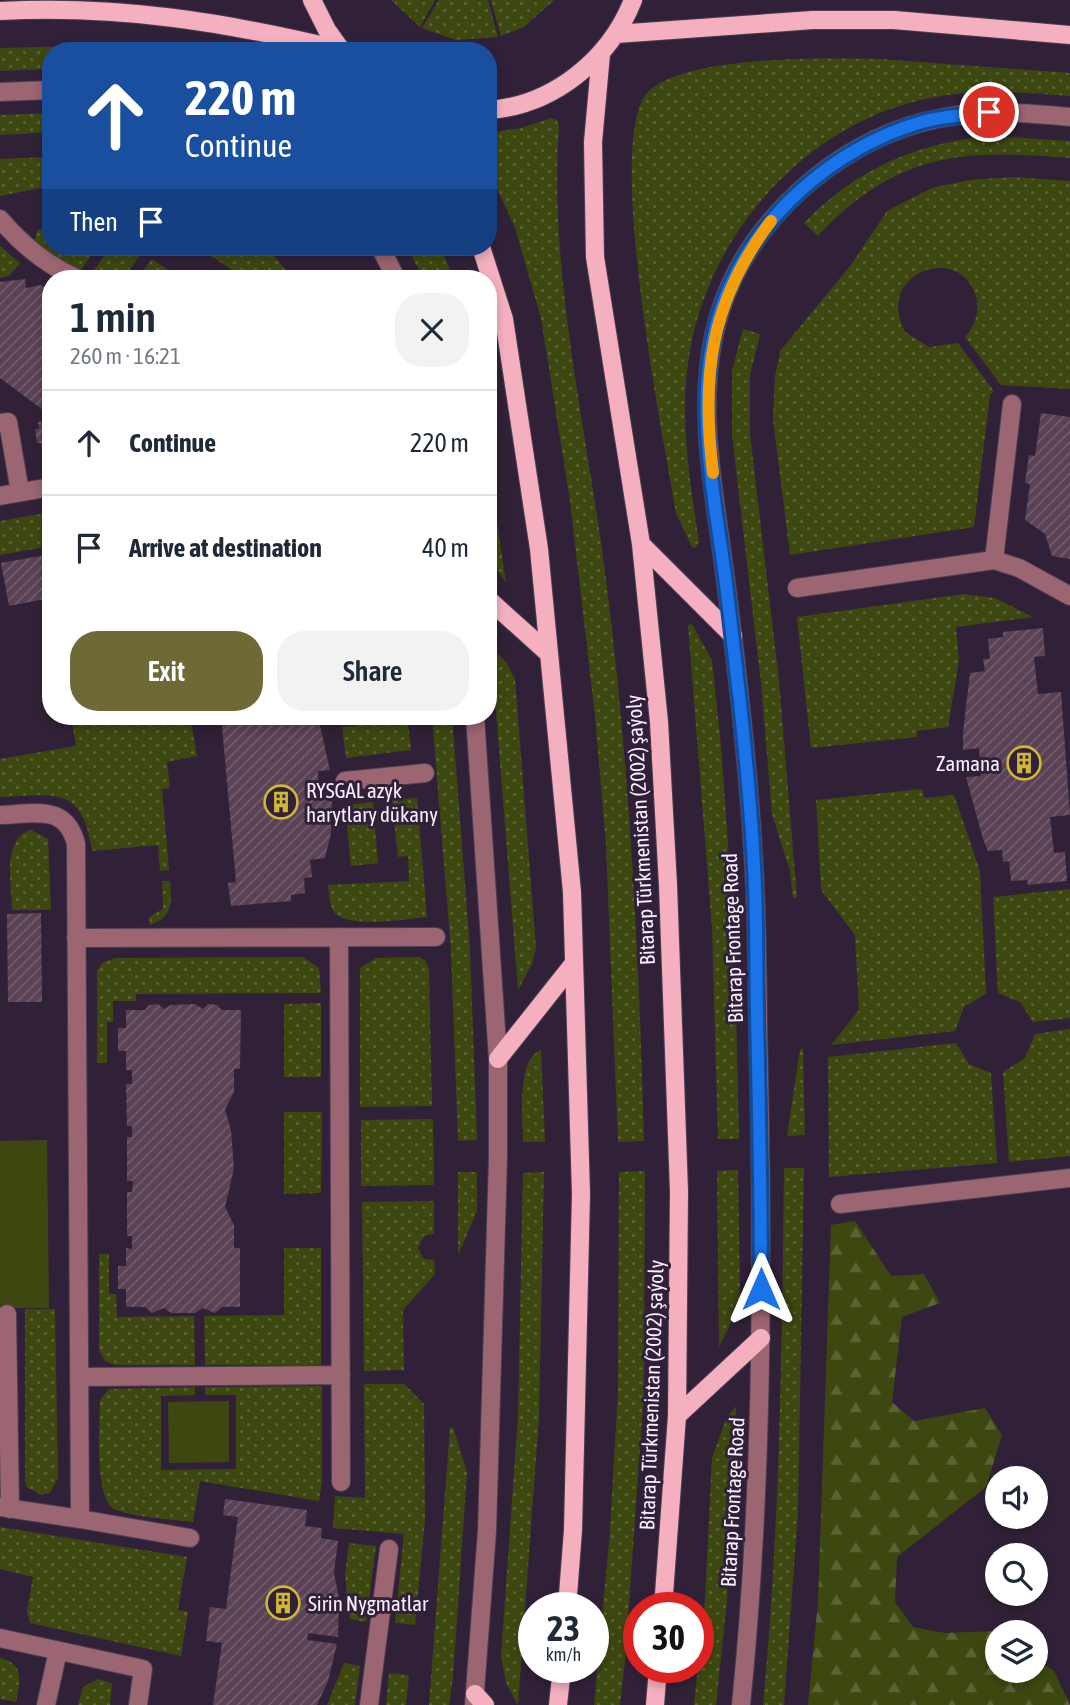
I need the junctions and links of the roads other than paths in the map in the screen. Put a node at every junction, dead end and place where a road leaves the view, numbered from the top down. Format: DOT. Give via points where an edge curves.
graph roads {
  1 [pos="312,0"];
  2 [pos="633,0"];
  3 [pos="0,11"];
  4 [pos="616,34"];
  5 [pos="1070,35"];
  6 [pos="309,42"];
  7 [pos="336,42"];
  8 [pos="601,54"];
  9 [pos="42,90"];
  10 [pos="0,92"];
  11 [pos="497,108"];
  12 [pos="1070,117"];
  13 [pos="0,219"];
  14 [pos="58,270"];
  15 [pos="497,297"];
  16 [pos="1012,404"];
  17 [pos="0,423"];
  18 [pos="42,488"];
  19 [pos="20,492"];
  20 [pos="0,496"];
  21 [pos="641,544"];
  22 [pos="994,560"];
  23 [pos="797,588"];
  24 [pos="1070,596"];
  25 [pos="497,607"];
  26 [pos="733,636"];
  27 [pos="548,653"];
  28 [pos="476,725"];
  29 [pos="425,774"];
  30 [pos="345,781"];
  31 [pos="0,815"];
  32 [pos="339,937"];
  33 [pos="436,937"];
  34 [pos="76,938"];
  35 [pos="574,963"];
  36 [pos="498,1059"];
  37 [pos="1070,1178"];
  38 [pos="840,1204"];
  39 [pos="7,1314"];
  40 [pos="761,1338"];
  41 [pos="341,1375"];
  42 [pos="79,1377"];
  43 [pos="677,1416"];
  44 [pos="341,1482"];
  45 [pos="5,1508"];
  46 [pos="80,1519"];
  47 [pos="190,1538"];
  48 [pos="389,1549"];
  49 [pos="568,1592"];
  50 [pos="664,1592"];
  51 [pos="0,1638"];
  52 [pos="58,1651"];
  53 [pos="560,1683"];
  54 [pos="657,1683"];
  55 [pos="478,1701"];
  56 [pos="46,1705"];
  57 [pos="138,1705"];
  58 [pos="369,1705"];
  59 [pos="558,1705"];
  60 [pos="655,1705"];
  61 [pos="741,1705"];
  1 -- 7 [label="main road"];
  2 -- 4 [label="main road"];
  3 -- 6 [label="main road" via="134,11 256,29"];
  4 -- 5 [label="main road" via="813,20 894,20"];
  4 -- 8 [label="main road"];
  8 -- 11 [label="main road" via="541,97"];
  8 -- 21 [label="main road, Bitarap Türkmenistan (2002) şaýoly" via="593,142 595,257"];
  9 -- 10 [label="street"];
  12 -- 26 [label="street, Bitarap Frontage Road" via="989,112 923,122 866,145 796,195 772,220 735,275 721,308 709,370 708,429"];
  13 -- 14 [label="street" via="18,240"];
  15 -- 27 [label="main road" via="510,350 539,549"];
  16 -- 22 [label="street"];
  17 -- 19 [label="street" via="8,422"];
  18 -- 19 [label="street"];
  19 -- 20 [label="street"];
  21 -- 26 [label="main road"];
  21 -- 43 [label="main road, Bitarap Türkmenistan (2002) şaýoly" via="659,722 668,885 678,1191"];
  22 -- 23 [label="street"];
  22 -- 24 [label="street"];
  25 -- 27 [label="main road"];
  26 -- 40 [label="street, Bitarap Frontage Road" via="754,867"];
  27 -- 35 [label="main road" via="572,892"];
  28 -- 36 [label="street"];
  29 -- 30 [label="street"];
  31 -- 34 [label="street" via="47,813 69,824 76,844"];
  32 -- 33 [label="street"];
  32 -- 34 [label="street"];
  32 -- 41 [label="street"];
  34 -- 42 [label="street"];
  35 -- 36 [label="main road"];
  35 -- 49 [label="main road" via="581,1194"];
  36 -- 55 [label="street" via="498,1199"];
  37 -- 38 [label="street"];
  39 -- 45 [label="street"];
  40 -- 43 [label="main road"];
  40 -- 61 [label="street, Bitarap Frontage Road" via="756,1517"];
  41 -- 42 [label="street"];
  41 -- 44 [label="street"];
  42 -- 46 [label="street"];
  43 -- 50 [label="main road, Bitarap Türkmenistan (2002) şaýoly"];
  45 -- 46 [label="street"];
  46 -- 47 [label="street"];
  48 -- 58 [label="street"];
  51 -- 52 [label="street"];
  52 -- 56 [label="street"];
  52 -- 57 [label="street" via="143,1669"];
  53 -- 59 [label="main road"];
  54 -- 60 [label="main road"];
}
